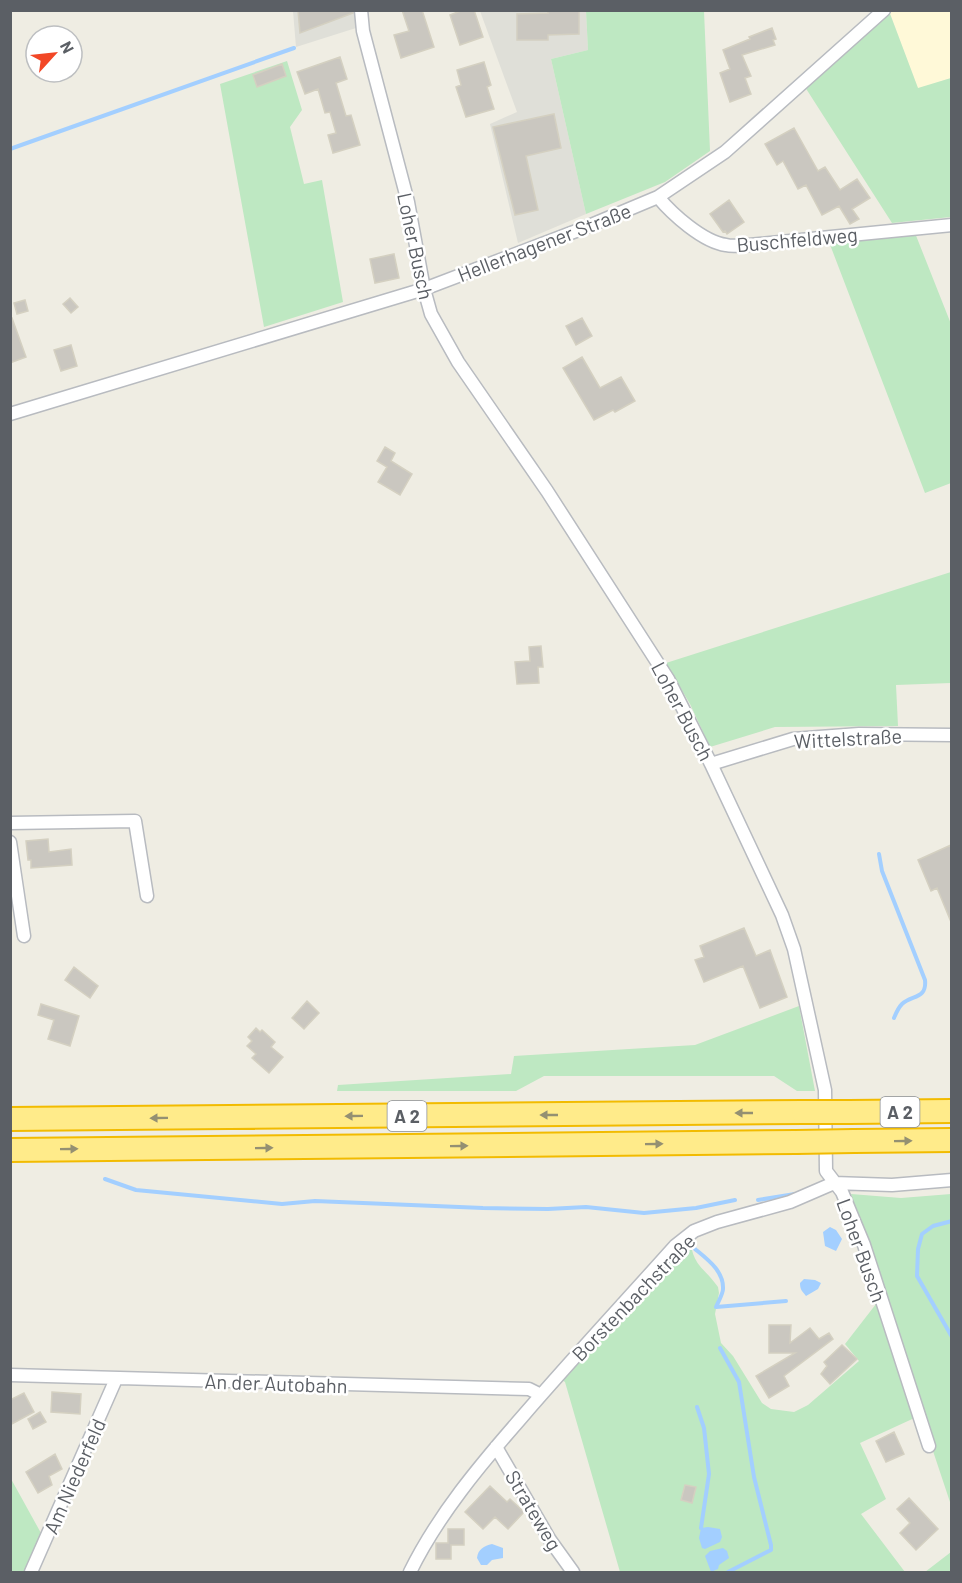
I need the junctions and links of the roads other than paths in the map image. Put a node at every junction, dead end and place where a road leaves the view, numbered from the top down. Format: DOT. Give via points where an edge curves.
graph roads {
  1 [pos="362,10"];
  2 [pos="884,10"];
  3 [pos="658,196"];
  4 [pos="951,225"];
  5 [pos="424,289"];
  6 [pos="10,414"];
  7 [pos="951,735"];
  8 [pos="711,764"];
  9 [pos="10,823"];
  10 [pos="10,842"];
  11 [pos="147,896"];
  12 [pos="24,936"];
  13 [pos="951,1111"];
  14 [pos="10,1119"];
  15 [pos="951,1140"];
  16 [pos="10,1150"];
  17 [pos="951,1180"];
  18 [pos="834,1183"];
  19 [pos="10,1375"];
  20 [pos="116,1378"];
  21 [pos="541,1395"];
  22 [pos="929,1446"];
  23 [pos="496,1447"];
  24 [pos="32,1572"];
  25 [pos="410,1572"];
  26 [pos="573,1572"];
  1 -- 5 [label="street, Loher Busch" via="363,31 408,202"];
  2 -- 3 [label="street, Hellerhagener Straße" via="725,152"];
  3 -- 4 [label="street, Buschfeldweg" via="697,232 725,246"];
  3 -- 5 [label="street, Hellerhagener Straße"];
  5 -- 6 [label="street, Hellerhagener Straße"];
  5 -- 8 [label="street, Loher Busch" via="431,314 458,362 668,679"];
  7 -- 8 [label="street, Wittelstraße" via="859,734 793,739"];
  8 -- 18 [label="street, Loher Busch" via="783,915 794,949 825,1090 826,1171"];
  9 -- 11 [label="street" via="135,821"];
  10 -- 12 [label="street"];
  13 -- 14 [label="highway, A 2, one-way, bridge"];
  16 -- 15 [label="highway, A 2, one-way, bridge"];
  17 -- 18 [label="street, Borstenbachstraße" via="892,1185"];
  18 -- 21 [label="street, Borstenbachstraße" via="790,1202 694,1231 675,1246"];
  18 -- 22 [label="street, Loher Busch" via="842,1192 864,1245"];
  19 -- 20 [label="street, An der Autobahn"];
  20 -- 21 [label="street, An der Autobahn" via="529,1389"];
  20 -- 24 [label="street, Am Niederfeld"];
  21 -- 23 [label="street, Borstenbachstraße"];
  23 -- 25 [label="street, Borstenbachstraße" via="454,1499"];
  23 -- 26 [label="street, Strateweg"];
}
